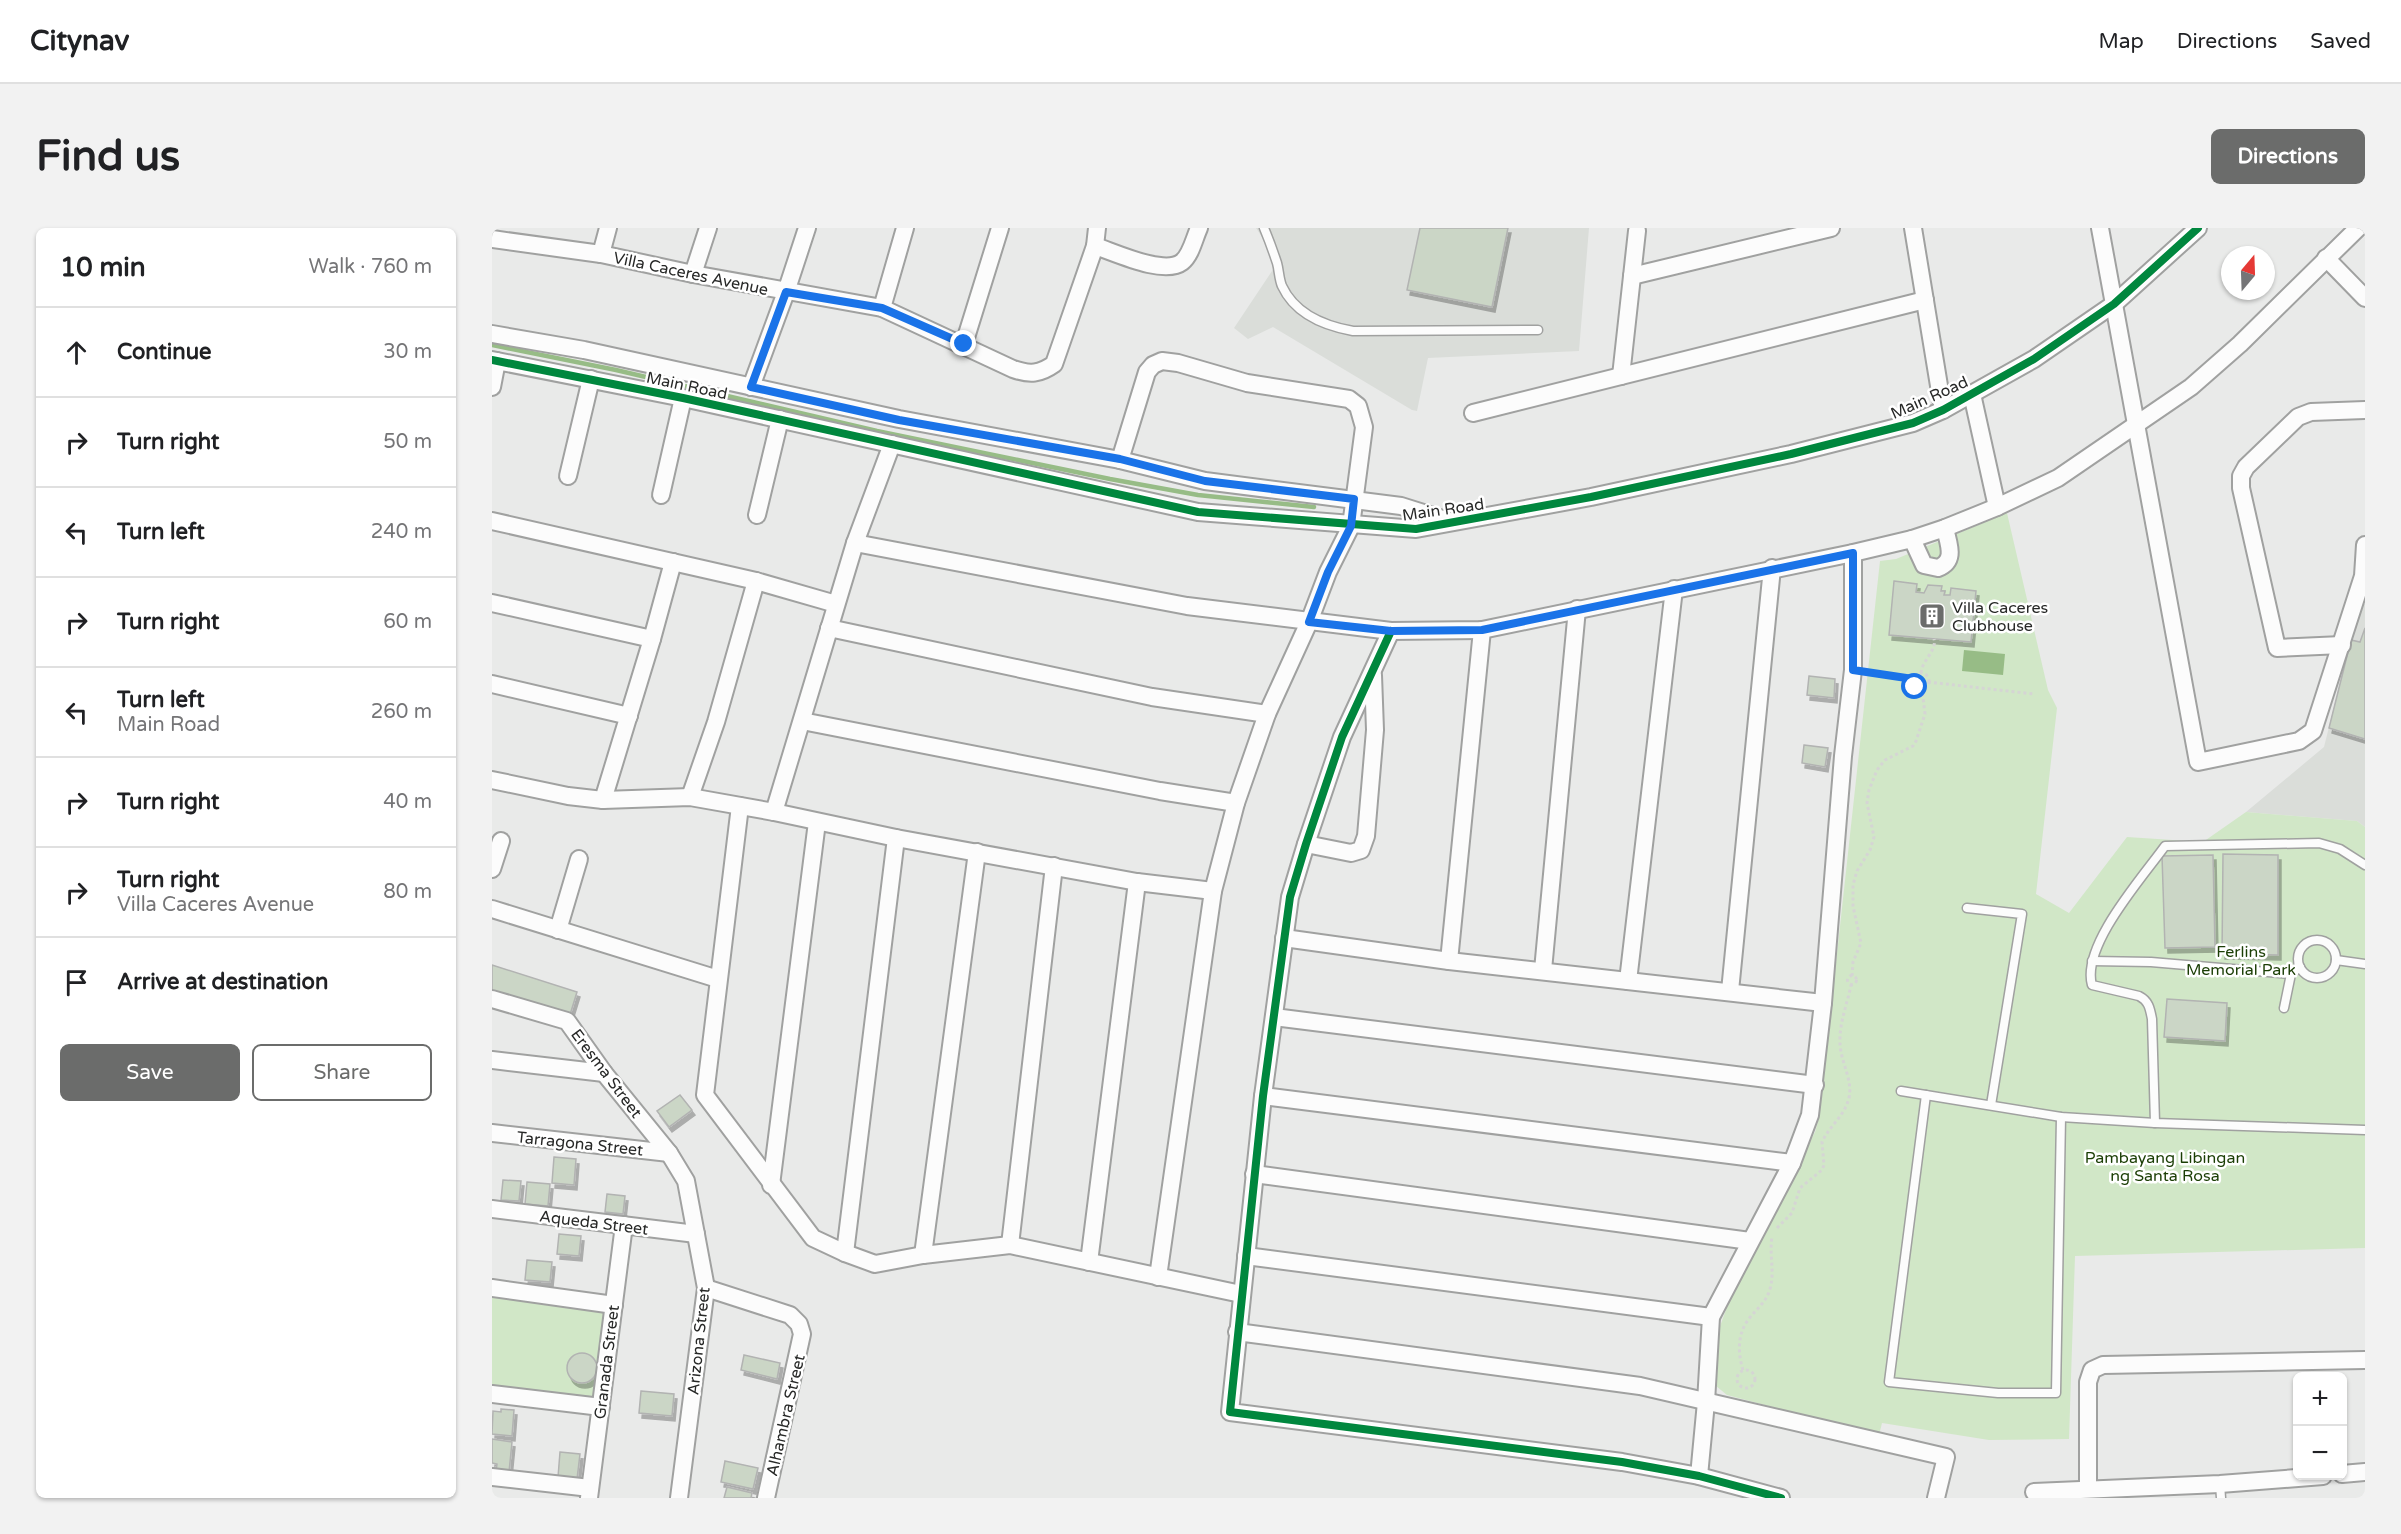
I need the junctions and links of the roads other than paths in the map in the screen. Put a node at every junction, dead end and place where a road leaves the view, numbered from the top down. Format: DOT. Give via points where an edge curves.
graph roads {
  1 [pos="608,228"];
  2 [pos="708,228"];
  3 [pos="807,228"];
  4 [pos="905,228"];
  5 [pos="1000,228"];
  6 [pos="1097,228"];
  7 [pos="1199,228"];
  8 [pos="1264,228"];
  9 [pos="1831,228"];
  10 [pos="1913,228"];
  11 [pos="2100,228"];
  12 [pos="2198,228"];
  13 [pos="2358,228"];
  14 [pos="1637,231"];
  15 [pos="492,239"];
  16 [pos="1095,246"];
  17 [pos="601,254"];
  18 [pos="2326,258"];
  19 [pos="693,274"];
  20 [pos="1632,276"];
  21 [pos="786,292"];
  22 [pos="2365,298"];
  23 [pos="1925,300"];
  24 [pos="2114,304"];
  25 [pos="882,308"];
  26 [pos="1538,330"];
  27 [pos="492,334"];
  28 [pos="964,344"];
  29 [pos="494,361"];
  30 [pos="1621,376"];
  31 [pos="591,379"];
  32 [pos="492,387"];
  33 [pos="751,387"];
  34 [pos="1972,394"];
  35 [pos="683,398"];
  36 [pos="1943,410"];
  37 [pos="2365,410"];
  38 [pos="1473,412"];
  39 [pos="780,419"];
  40 [pos="2137,426"];
  41 [pos="892,444"];
  42 [pos="1120,459"];
  43 [pos="568,476"];
  44 [pos="662,495"];
  45 [pos="1354,499"];
  46 [pos="1997,507"];
  47 [pos="757,515"];
  48 [pos="492,521"];
  49 [pos="1456,523"];
  50 [pos="1351,526"];
  51 [pos="1945,528"];
  52 [pos="1912,539"];
  53 [pos="855,543"];
  54 [pos="2365,545"];
  55 [pos="1853,553"];
  56 [pos="673,562"];
  57 [pos="1772,568"];
  58 [pos="2364,576"];
  59 [pos="756,581"];
  60 [pos="1674,589"];
  61 [pos="492,603"];
  62 [pos="836,604"];
  63 [pos="1577,609"];
  64 [pos="1309,622"];
  65 [pos="829,628"];
  66 [pos="1482,630"];
  67 [pos="1391,631"];
  68 [pos="652,639"];
  69 [pos="2342,645"];
  70 [pos="1373,672"];
  71 [pos="492,684"];
  72 [pos="1267,714"];
  73 [pos="629,716"];
  74 [pos="802,721"];
  75 [pos="492,780"];
  76 [pos="690,797"];
  77 [pos="603,800"];
  78 [pos="1236,802"];
  79 [pos="740,806"];
  80 [pos="774,812"];
  81 [pos="818,822"];
  82 [pos="896,838"];
  83 [pos="501,841"];
  84 [pos="1306,844"];
  85 [pos="977,852"];
  86 [pos="579,859"];
  87 [pos="2365,865"];
  88 [pos="1054,866"];
  89 [pos="492,869"];
  90 [pos="1137,882"];
  91 [pos="1214,891"];
  92 [pos="1967,908"];
  93 [pos="492,909"];
  94 [pos="558,930"];
  95 [pos="1284,938"];
  96 [pos="2336,960"];
  97 [pos="1449,961"];
  98 [pos="2092,961"];
  99 [pos="2365,964"];
  100 [pos="2300,967"];
  101 [pos="1543,970"];
  102 [pos="2291,974"];
  103 [pos="718,980"];
  104 [pos="1628,981"];
  105 [pos="1730,991"];
  106 [pos="492,999"];
  107 [pos="1823,1003"];
  108 [pos="2284,1008"];
  109 [pos="1274,1017"];
  110 [pos="492,1060"];
  111 [pos="604,1073"];
  112 [pos="1815,1085"];
  113 [pos="1901,1091"];
  114 [pos="1926,1095"];
  115 [pos="1263,1096"];
  116 [pos="1991,1105"];
  117 [pos="2061,1117"];
  118 [pos="2154,1124"];
  119 [pos="2365,1130"];
  120 [pos="492,1133"];
  121 [pos="669,1153"];
  122 [pos="1792,1163"];
  123 [pos="1254,1174"];
  124 [pos="771,1185"];
  125 [pos="492,1209"];
  126 [pos="624,1225"];
  127 [pos="696,1234"];
  128 [pos="1750,1241"];
  129 [pos="1010,1245"];
  130 [pos="845,1253"];
  131 [pos="923,1255"];
  132 [pos="1246,1256"];
  133 [pos="1089,1262"];
  134 [pos="1158,1277"];
  135 [pos="492,1288"];
  136 [pos="706,1288"];
  137 [pos="1241,1294"];
  138 [pos="614,1305"];
  139 [pos="1711,1317"];
  140 [pos="1238,1332"];
  141 [pos="2365,1360"];
  142 [pos="492,1394"];
  143 [pos="1706,1402"];
  144 [pos="601,1407"];
  145 [pos="2365,1472"];
  146 [pos="2347,1474"];
  147 [pos="1699,1476"];
  148 [pos="492,1477"];
  149 [pos="2296,1480"];
  150 [pos="2088,1488"];
  151 [pos="2221,1491"];
  152 [pos="2034,1492"];
  153 [pos="590,1493"];
  154 [pos="679,1498"];
  155 [pos="766,1498"];
  156 [pos="1781,1498"];
  157 [pos="1936,1498"];
  1 -- 17 [label="street"];
  2 -- 19 [label="street"];
  3 -- 21 [label="street"];
  4 -- 25 [label="street"];
  5 -- 28 [label="street"];
  6 -- 16 [label="street, Villa Caceres Avenue"];
  7 -- 16 [label="street" via="1188,255 1171,268"];
  8 -- 26 [label="lane" via="1282,285 1292,301 1329,326 1353,331"];
  9 -- 20 [label="street"];
  10 -- 23 [label="street"];
  11 -- 24 [label="street"];
  12 -- 24 [label="street, Main Road"];
  13 -- 18 [label="street"];
  14 -- 20 [label="street"];
  15 -- 17 [label="street, Villa Caceres Avenue"];
  16 -- 28 [label="street, Villa Caceres Avenue" via="1054,364 1034,374 1022,372"];
  17 -- 19 [label="street, Villa Caceres Avenue"];
  18 -- 22 [label="street"];
  18 -- 40 [label="street" via="2232,352"];
  19 -- 21 [label="street, Villa Caceres Avenue"];
  20 -- 30 [label="street"];
  21 -- 25 [label="street, Villa Caceres Avenue"];
  21 -- 33 [label="street"];
  23 -- 30 [label="street"];
  23 -- 36 [label="street"];
  24 -- 34 [label="street, Main Road" via="2034,359"];
  24 -- 40 [label="street"];
  25 -- 28 [label="street, Villa Caceres Avenue"];
  27 -- 33 [label="street, Main Road"];
  29 -- 31 [label="street, Main Road"];
  29 -- 32 [label="street"];
  30 -- 38 [label="street"];
  31 -- 35 [label="street, Main Road"];
  31 -- 43 [label="street"];
  33 -- 42 [label="street, Main Road" via="899,420"];
  34 -- 36 [label="street, Main Road"];
  34 -- 46 [label="street"];
  35 -- 39 [label="street, Main Road"];
  35 -- 44 [label="street"];
  36 -- 49 [label="street, Main Road" via="1913,423 1791,454"];
  37 -- 69 [label="street" via="2311,412 2298,417 2241,476 2277,648"];
  39 -- 41 [label="street, Main Road"];
  39 -- 47 [label="street"];
  40 -- 46 [label="street" via="2058,478"];
  40 -- 69 [label="street" via="2198,762 2299,741 2313,731"];
  41 -- 50 [label="street, Main Road" via="1198,512"];
  41 -- 53 [label="street"];
  42 -- 45 [label="street, Main Road" via="1205,481"];
  42 -- 45 [label="street" via="1147,372 1162,361 1178,363 1247,383 1349,399 1358,406 1364,427"];
  45 -- 49 [label="street, Main Road" via="1401,506"];
  45 -- 50 [label="street"];
  46 -- 51 [label="street"];
  48 -- 56 [label="street"];
  49 -- 50 [label="street, Main Road" via="1416,529"];
  50 -- 64 [label="street"];
  51 -- 52 [label="street"];
  51 -- 52 [label="street" via="1950,554 1947,563 1938,568 1924,565"];
  52 -- 55 [label="street"];
  53 -- 62 [label="street"];
  53 -- 64 [label="street" via="1187,606"];
  54 -- 58 [label="street"];
  55 -- 57 [label="street"];
  55 -- 107 [label="street" via="1853,670"];
  56 -- 59 [label="street"];
  56 -- 68 [label="street"];
  57 -- 60 [label="street"];
  57 -- 105 [label="street"];
  58 -- 69 [label="street"];
  59 -- 62 [label="street"];
  59 -- 76 [label="street"];
  60 -- 63 [label="street"];
  60 -- 104 [label="street"];
  61 -- 68 [label="street"];
  62 -- 65 [label="street"];
  63 -- 66 [label="street"];
  63 -- 101 [label="street"];
  64 -- 67 [label="street"];
  64 -- 72 [label="street"];
  65 -- 72 [label="street" via="1152,697"];
  65 -- 74 [label="street"];
  66 -- 67 [label="street"];
  66 -- 97 [label="street"];
  67 -- 70 [label="street"];
  68 -- 73 [label="street"];
  70 -- 84 [label="street" via="1342,737"];
  70 -- 84 [label="street" via="1375,730 1366,836 1361,850 1351,853"];
  71 -- 73 [label="street"];
  72 -- 78 [label="street"];
  73 -- 77 [label="street"];
  74 -- 78 [label="street" via="1160,791"];
  74 -- 80 [label="street"];
  75 -- 77 [label="street"];
  76 -- 77 [label="street"];
  76 -- 79 [label="street"];
  78 -- 91 [label="street"];
  79 -- 80 [label="street"];
  79 -- 103 [label="street"];
  80 -- 81 [label="street"];
  81 -- 82 [label="street"];
  81 -- 124 [label="street"];
  82 -- 85 [label="street"];
  82 -- 130 [label="street"];
  83 -- 89 [label="street"];
  84 -- 95 [label="street" via="1290,897"];
  85 -- 88 [label="street"];
  85 -- 131 [label="street"];
  86 -- 94 [label="street"];
  87 -- 98 [label="lane" via="2340,849 2319,843 2165,846 2100,937"];
  88 -- 90 [label="street"];
  88 -- 129 [label="street"];
  90 -- 91 [label="street"];
  90 -- 133 [label="street"];
  91 -- 134 [label="street"];
  92 -- 116 [label="lane" via="2022,914"];
  93 -- 94 [label="street"];
  94 -- 103 [label="street"];
  95 -- 97 [label="street"];
  95 -- 109 [label="street"];
  96 -- 99 [label="lane"];
  96 -- 100 [label="lane" via="2325,977 2309,976"];
  96 -- 100 [label="lane" via="2334,950 2318,940 2301,949"];
  97 -- 101 [label="street"];
  98 -- 102 [label="lane"];
  98 -- 118 [label="lane" via="2092,985 2139,996 2150,1008"];
  100 -- 102 [label="lane"];
  101 -- 104 [label="street"];
  102 -- 108 [label="lane"];
  103 -- 124 [label="street" via="705,1095"];
  104 -- 105 [label="street"];
  105 -- 107 [label="street"];
  106 -- 111 [label="street, Eresma Street" via="567,1022"];
  107 -- 112 [label="street"];
  109 -- 112 [label="street"];
  109 -- 115 [label="street"];
  110 -- 111 [label="street"];
  111 -- 121 [label="street, Eresma Street"];
  112 -- 122 [label="street" via="1810,1115"];
  113 -- 114 [label="lane"];
  114 -- 116 [label="lane"];
  114 -- 117 [label="lane" via="1889,1382 1998,1393 2056,1393"];
  115 -- 122 [label="street"];
  115 -- 123 [label="street"];
  116 -- 117 [label="lane"];
  117 -- 118 [label="lane"];
  118 -- 119 [label="lane"];
  120 -- 121 [label="street, Tarragona Street"];
  121 -- 127 [label="street, Arizona Street" via="686,1181"];
  122 -- 128 [label="street"];
  123 -- 128 [label="street"];
  123 -- 132 [label="street"];
  124 -- 130 [label="street" via="813,1238"];
  125 -- 126 [label="street, Aqueda Street"];
  126 -- 127 [label="street, Aqueda Street"];
  126 -- 138 [label="street, Granada Street"];
  127 -- 136 [label="street, Arizona Street"];
  128 -- 139 [label="street"];
  129 -- 131 [label="street"];
  129 -- 133 [label="street"];
  130 -- 131 [label="street" via="875,1264"];
  132 -- 137 [label="street"];
  132 -- 139 [label="street"];
  133 -- 134 [label="street"];
  134 -- 137 [label="street"];
  135 -- 138 [label="street"];
  136 -- 154 [label="street, Arizona Street"];
  136 -- 155 [label="street, Alhambra Street" via="790,1315 802,1334"];
  137 -- 140 [label="street"];
  138 -- 144 [label="street, Granada Street"];
  139 -- 143 [label="street"];
  140 -- 143 [label="street" via="1640,1386"];
  140 -- 147 [label="street" via="1230,1412 1622,1462"];
  141 -- 150 [label="street" via="2103,1365 2092,1370 2088,1382"];
  142 -- 144 [label="street"];
  143 -- 147 [label="street"];
  143 -- 157 [label="street" via="1946,1457"];
  144 -- 153 [label="street, Granada Street"];
  145 -- 146 [label="street"];
  147 -- 156 [label="street"];
  148 -- 153 [label="street"];
  149 -- 151 [label="street"];
  150 -- 151 [label="street"];
  150 -- 152 [label="street"];
}
